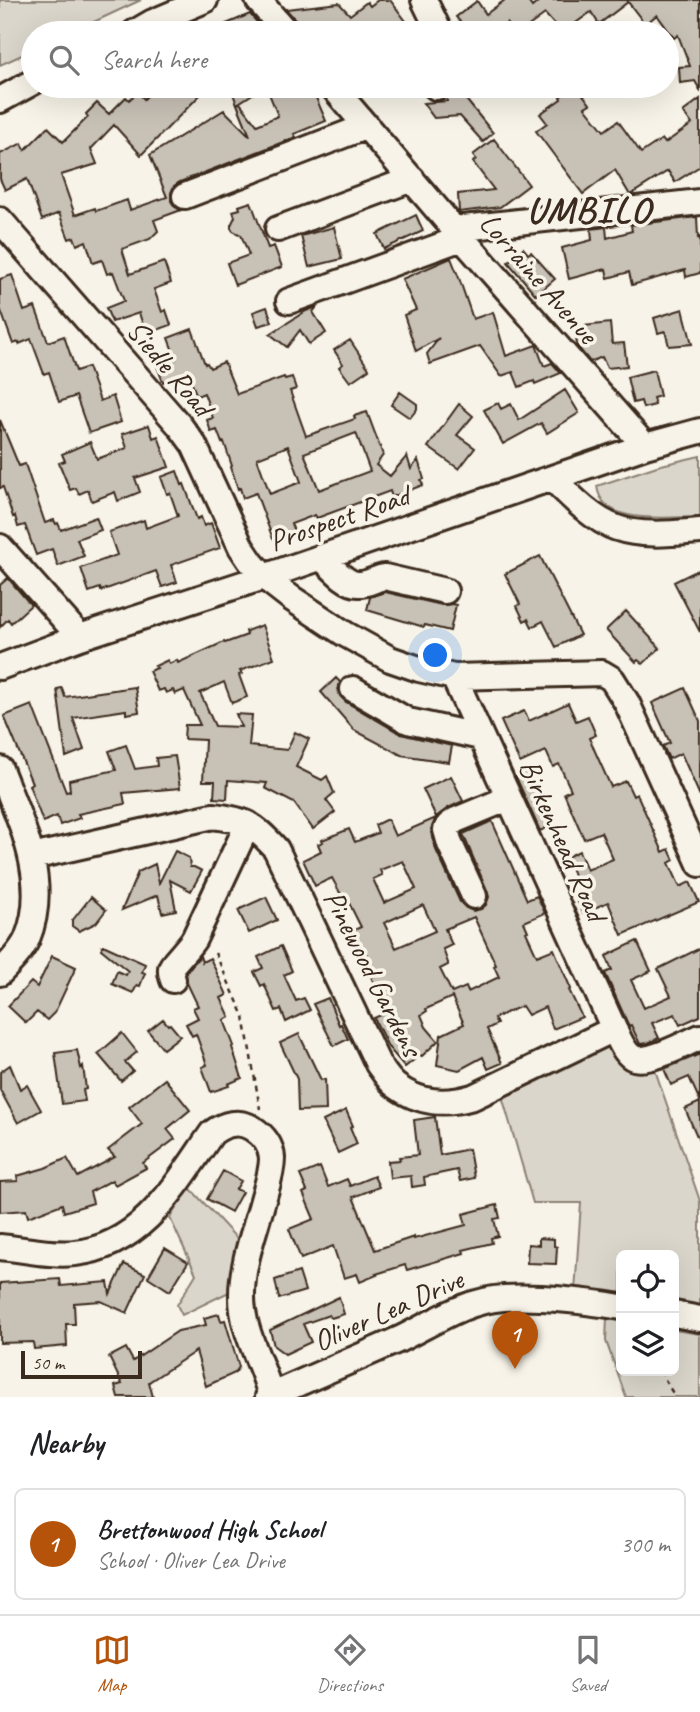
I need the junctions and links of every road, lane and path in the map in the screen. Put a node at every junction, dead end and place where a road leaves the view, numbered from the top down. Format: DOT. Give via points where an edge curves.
graph roads {
  1 [pos="205,0"];
  2 [pos="258,0"];
  3 [pos="424,0"];
  4 [pos="155,21"];
  5 [pos="276,21"];
  6 [pos="434,21"];
  7 [pos="21,89"];
  8 [pos="342,98"];
  9 [pos="0,100"];
  10 [pos="367,126"];
  11 [pos="412,180"];
  12 [pos="185,196"];
  13 [pos="700,202"];
  14 [pos="0,220"];
  15 [pos="278,229"];
  16 [pos="458,233"];
  17 [pos="289,301"];
  18 [pos="700,432"];
  19 [pos="645,446"];
  20 [pos="552,478"];
  21 [pos="700,531"];
  22 [pos="0,547"];
  23 [pos="321,557"];
  24 [pos="264,577"];
  25 [pos="445,591"];
  26 [pos="80,638"];
  27 [pos="0,667"];
  28 [pos="454,677"];
  29 [pos="353,689"];
  30 [pos="481,737"];
  31 [pos="0,769"];
  32 [pos="509,798"];
  33 [pos="248,824"];
  34 [pos="32,857"];
  35 [pos="700,864"];
  36 [pos="474,896"];
  37 [pos="215,953"];
  38 [pos="0,973"];
  39 [pos="173,980"];
  40 [pos="614,1029"];
  41 [pos="700,1037"];
  42 [pos="261,1134"];
  43 [pos="0,1247"];
  44 [pos="616,1306"];
  45 [pos="679,1315"];
  46 [pos="700,1319"];
  47 [pos="663,1376"];
  48 [pos="270,1396"];
  49 [pos="675,1397"];
  1 -- 4 [label="street"];
  2 -- 5 [label="street"];
  3 -- 6 [label="street"];
  7 -- 9 [label="street"];
  8 -- 10 [label="street, Lorraine Avenue"];
  10 -- 11 [label="street, Lorraine Avenue"];
  10 -- 12 [label="street"];
  11 -- 15 [label="street"];
  11 -- 16 [label="street, Lorraine Avenue"];
  13 -- 16 [label="street"];
  14 -- 24 [label="street, Siedle Road" via="180,426 199,454 241,547"];
  16 -- 17 [label="street"];
  16 -- 19 [label="street, Lorraine Avenue"];
  18 -- 19 [label="street, Prospect Road"];
  19 -- 20 [label="street, Prospect Road"];
  20 -- 21 [label="street" via="587,511 617,528"];
  20 -- 23 [label="street, Prospect Road"];
  22 -- 26 [label="street"];
  23 -- 24 [label="street, Prospect Road"];
  23 -- 25 [label="street" via="359,585 386,577"];
  24 -- 26 [label="street, Prospect Road"];
  24 -- 28 [label="street, Siedle Road" via="345,634 390,659"];
  26 -- 27 [label="street, Prospect Road"];
  28 -- 30 [label="street, Birkenhead Road"];
  28 -- 35 [label="street, Siedle Road" via="602,673 612,679"];
  29 -- 30 [label="street" via="408,721"];
  30 -- 32 [label="street, Birkenhead Road"];
  31 -- 34 [label="street"];
  32 -- 36 [label="street" via="456,820 446,830"];
  32 -- 40 [label="street, Birkenhead Road"];
  33 -- 34 [label="street, Pinewood Gardens" via="213,816"];
  33 -- 39 [label="street" via="194,939 171,966"];
  33 -- 40 [label="street, Pinewood Gardens" via="276,849 378,1064 395,1085 417,1098 454,1103 473,1097"];
  34 -- 38 [label="street" via="34,911 26,939"];
  37 -- 42 [label="path" via="244,1016"];
  40 -- 41 [label="street" via="625,1051 635,1059 647,1059"];
  42 -- 43 [label="street" via="247,1125 220,1127 142,1223 101,1247 75,1254"];
  42 -- 48 [label="street" via="272,1156 270,1176 242,1294 244,1320"];
  44 -- 48 [label="street, Oliver Lea Drive" via="502,1298 475,1304"];
  45 -- 46 [label="street"];
  47 -- 49 [label="path"];
}
